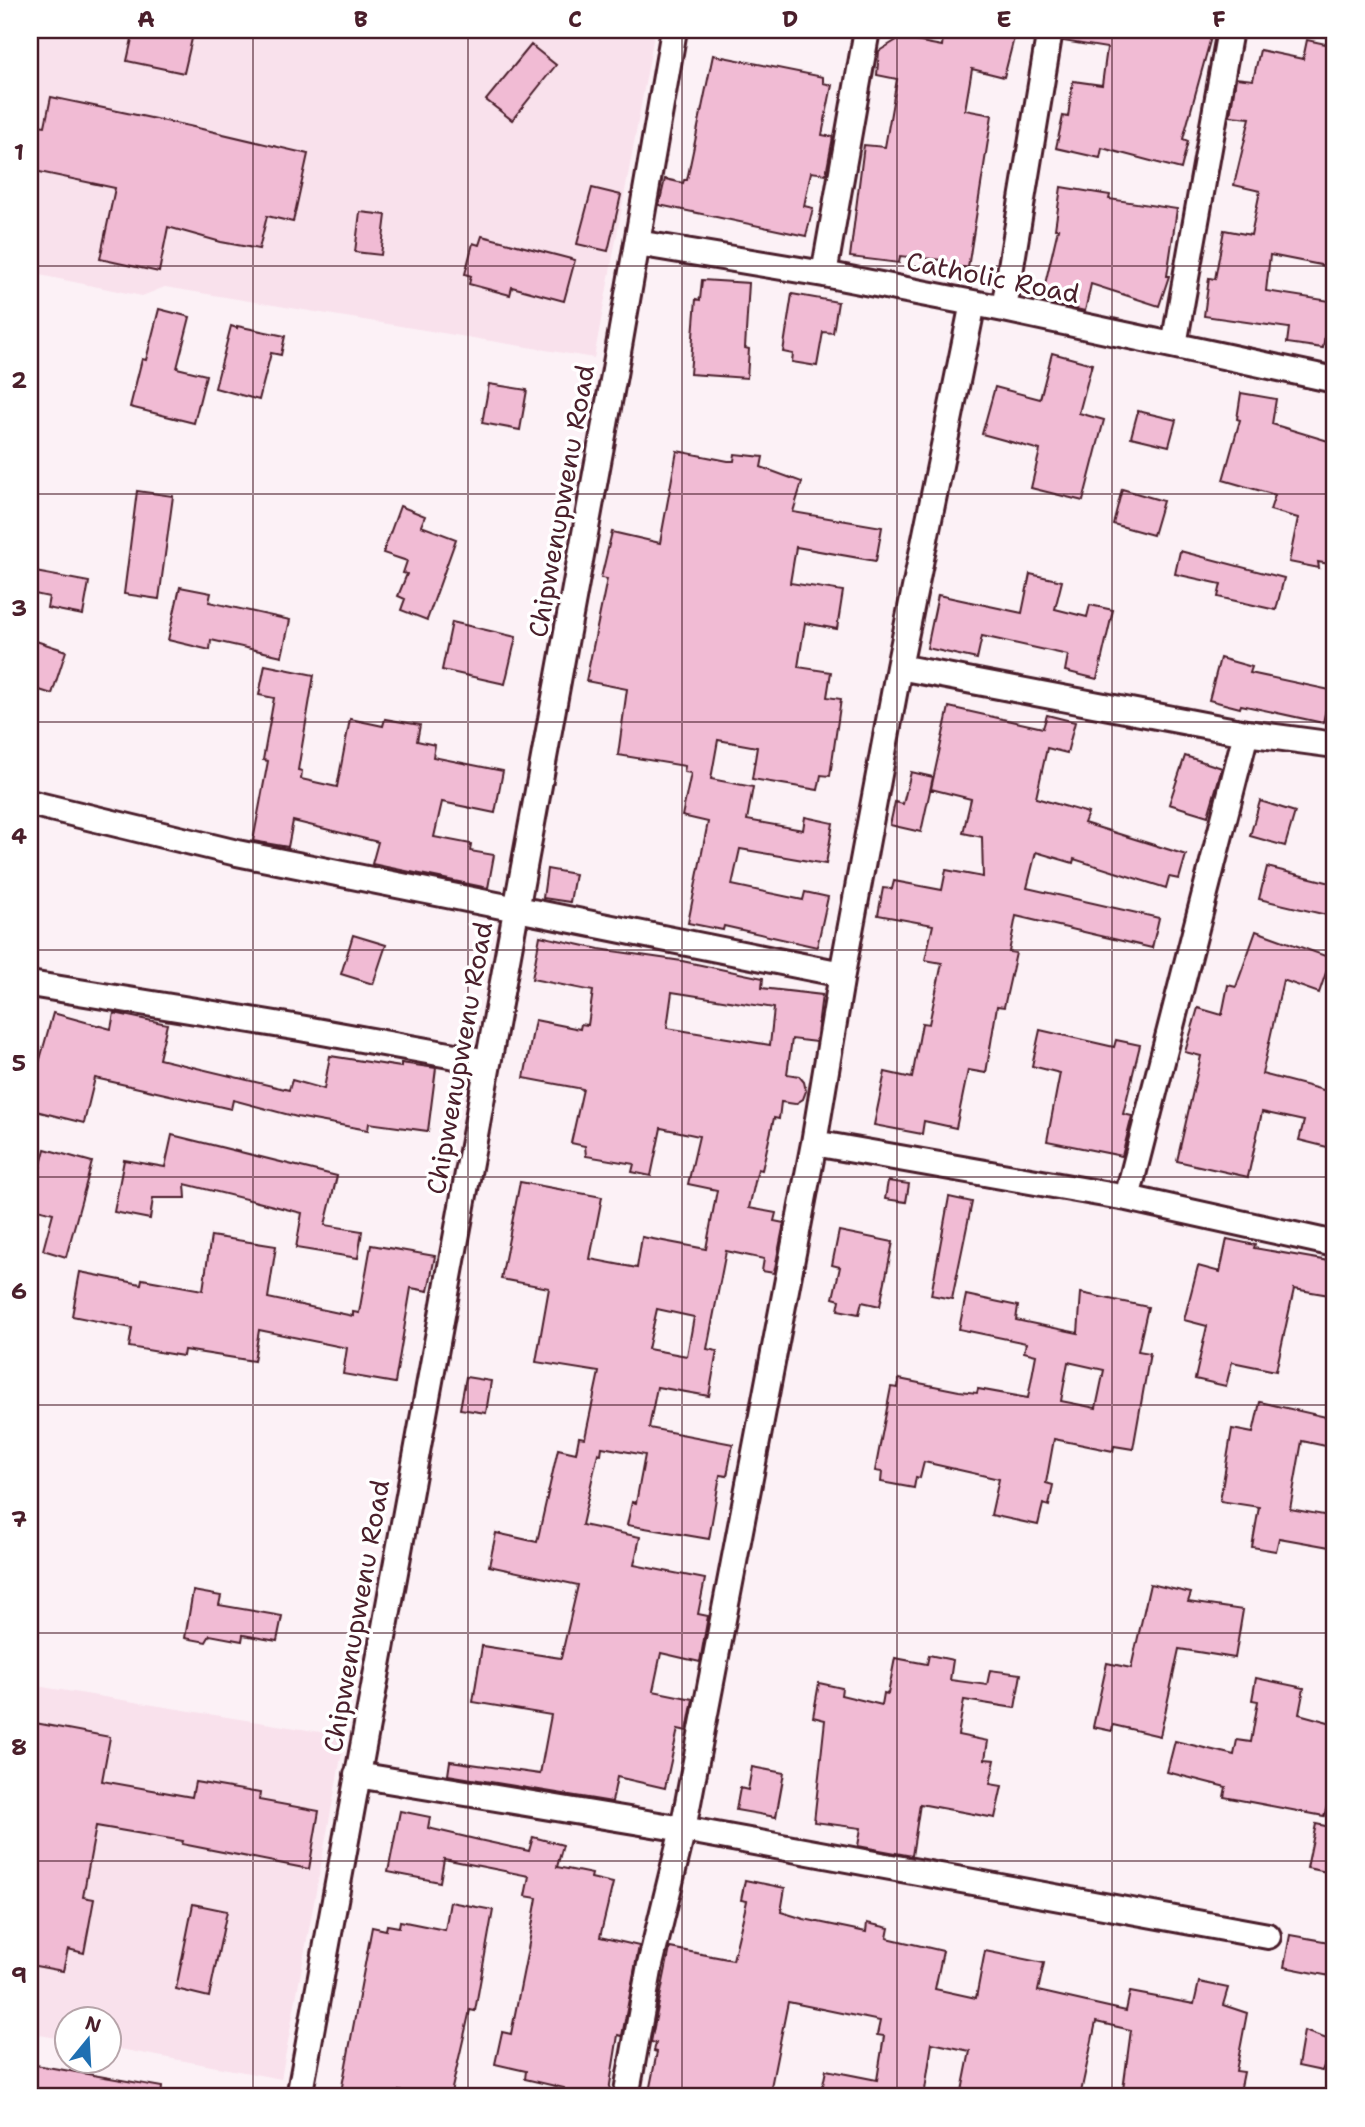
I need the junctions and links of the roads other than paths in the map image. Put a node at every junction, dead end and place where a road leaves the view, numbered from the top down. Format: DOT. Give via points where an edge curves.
graph roads {
  1 [pos="674,30"];
  2 [pos="867,30"];
  3 [pos="1050,30"];
  4 [pos="1230,30"];
  5 [pos="637,243"];
  6 [pos="824,274"];
  7 [pos="973,303"];
  8 [pos="1004,309"];
  9 [pos="1174,345"];
  10 [pos="1335,380"];
  11 [pos="899,667"];
  12 [pos="1245,733"];
  13 [pos="1335,745"];
  14 [pos="30,803"];
  15 [pos="517,909"];
  16 [pos="842,974"];
  17 [pos="30,984"];
  18 [pos="488,1062"];
  19 [pos="814,1143"];
  20 [pos="1127,1198"];
  21 [pos="1335,1244"];
  22 [pos="357,1775"];
  23 [pos="683,1829"];
  24 [pos="1268,1936"];
  25 [pos="299,2097"];
  26 [pos="626,2097"];
  1 -- 5 [label="street, Chipwenupwenu Road"];
  2 -- 6 [label="street"];
  3 -- 8 [label="street"];
  4 -- 9 [label="street"];
  5 -- 6 [label="street, Catholic Road"];
  5 -- 15 [label="street, Chipwenupwenu Road"];
  6 -- 7 [label="street, Catholic Road"];
  7 -- 8 [label="street, Catholic Road"];
  7 -- 11 [label="street"];
  8 -- 9 [label="street, Catholic Road"];
  9 -- 10 [label="street, Catholic Road"];
  11 -- 12 [label="street"];
  11 -- 16 [label="street"];
  12 -- 13 [label="street"];
  12 -- 20 [label="street"];
  14 -- 15 [label="street" via="237,853"];
  15 -- 16 [label="street"];
  15 -- 18 [label="street, Chipwenupwenu Road"];
  16 -- 19 [label="street"];
  17 -- 18 [label="street"];
  18 -- 22 [label="street, Chipwenupwenu Road"];
  19 -- 20 [label="street"];
  19 -- 23 [label="street"];
  20 -- 21 [label="street"];
  22 -- 23 [label="street"];
  22 -- 25 [label="street, Chipwenupwenu Road"];
  23 -- 24 [label="street"];
  23 -- 26 [label="street" via="650,1965"];
}
